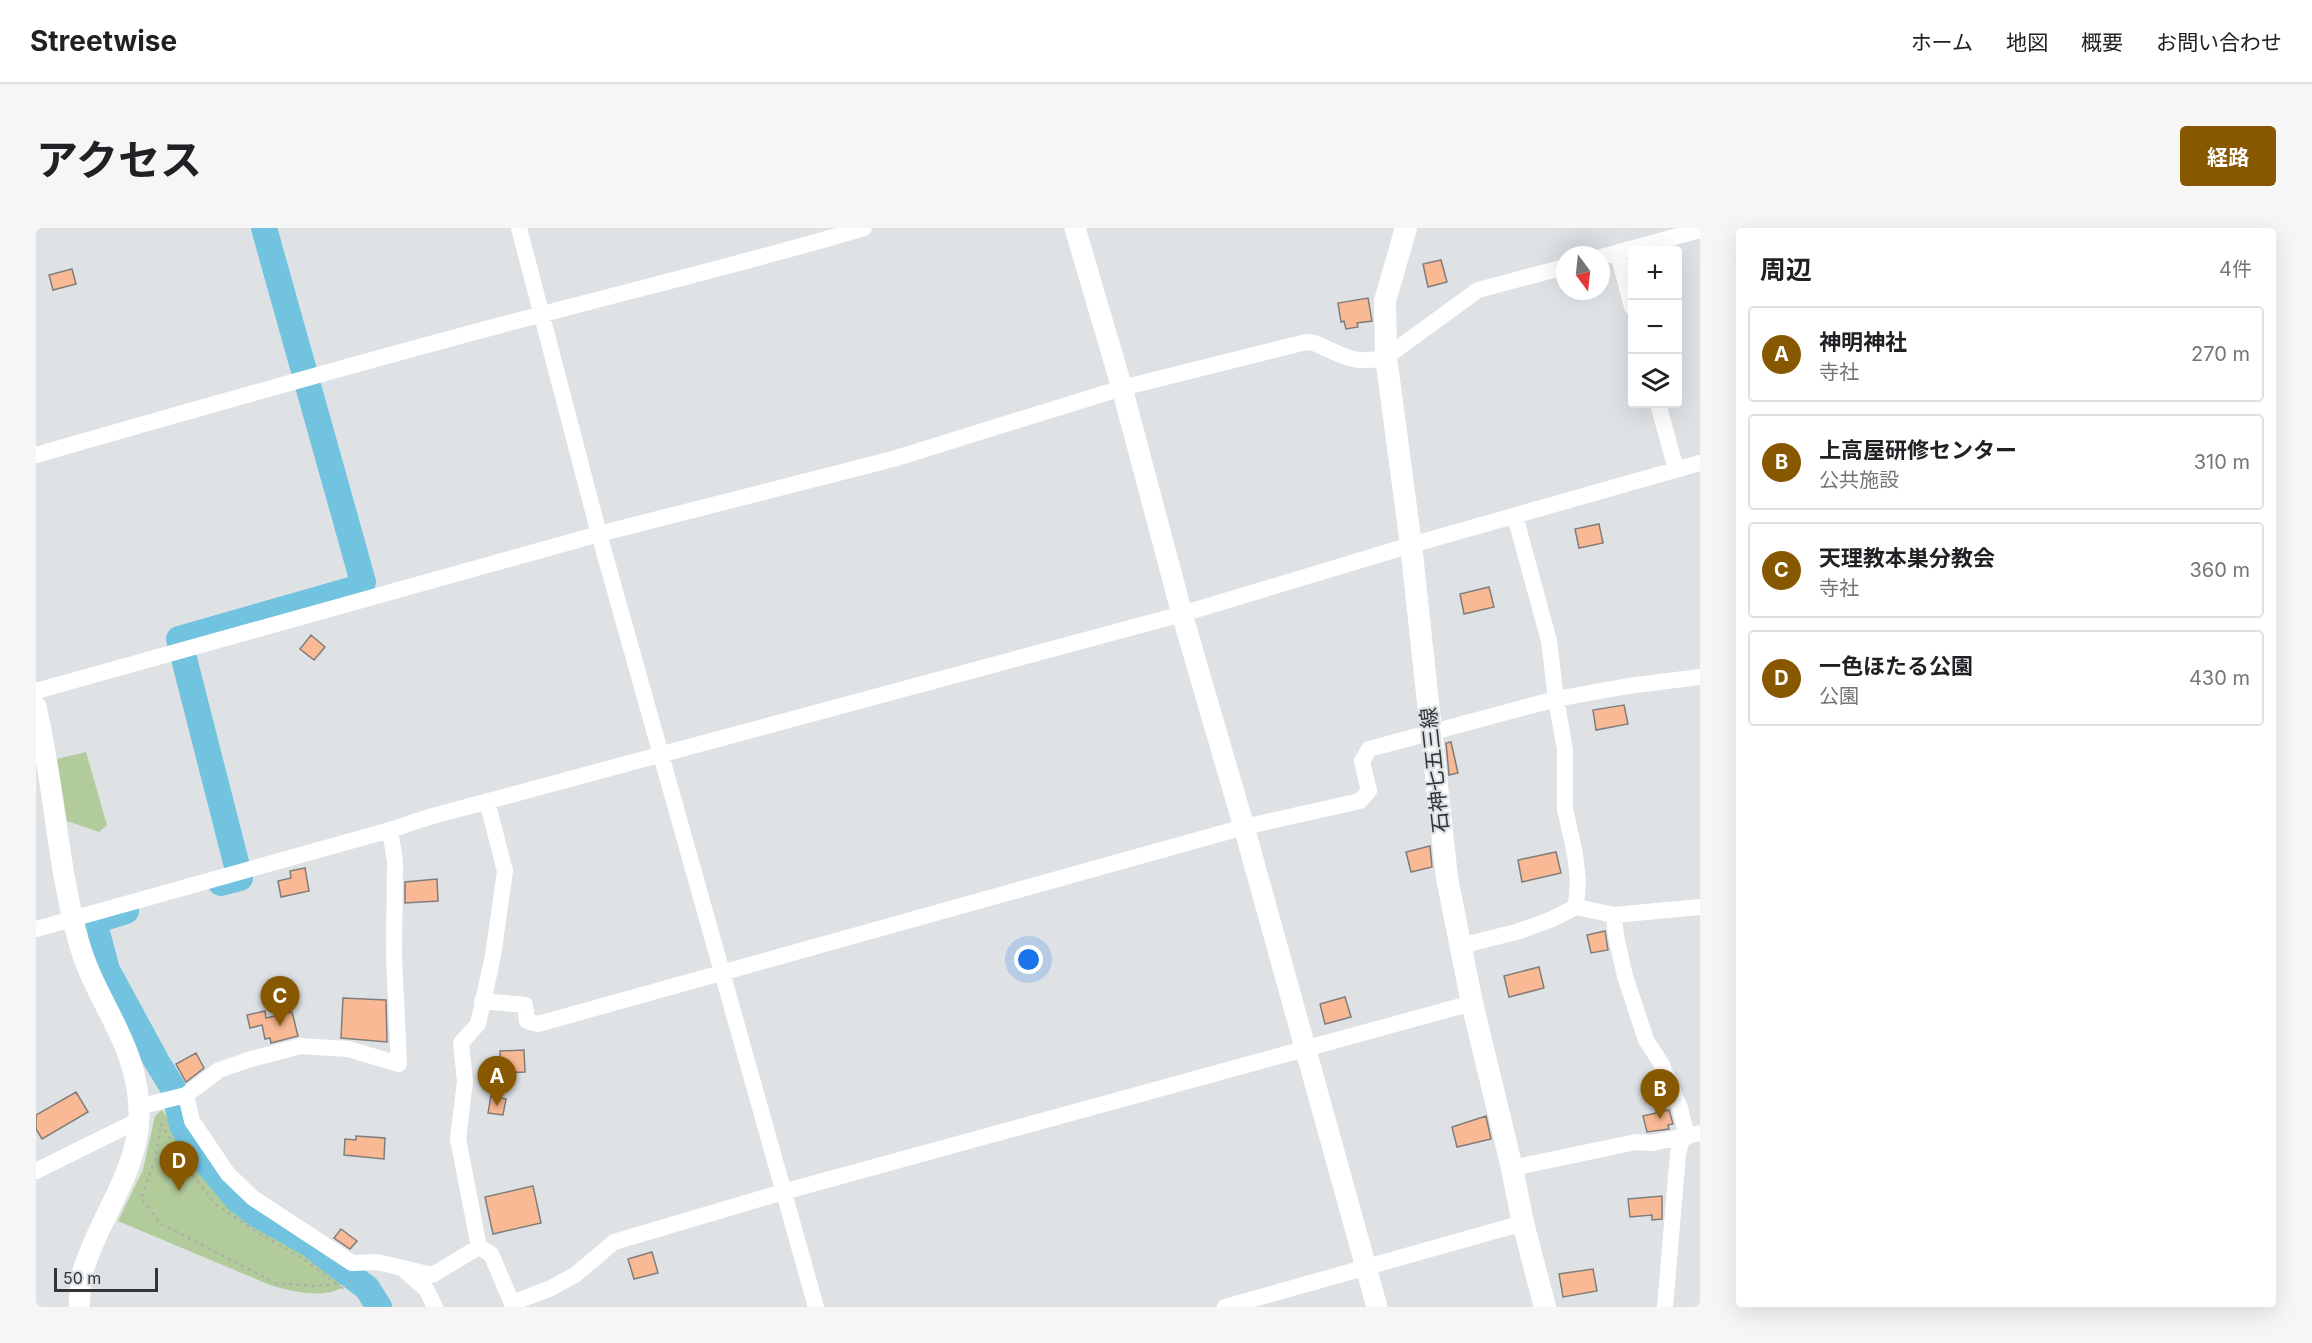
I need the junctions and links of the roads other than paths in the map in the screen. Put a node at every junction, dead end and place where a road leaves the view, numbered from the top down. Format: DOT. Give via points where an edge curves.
graph roads {
  1 [pos="519,228"];
  2 [pos="864,228"];
  3 [pos="1075,228"];
  4 [pos="1406,228"];
  5 [pos="1700,230"];
  6 [pos="1618,253"];
  7 [pos="1610,255"];
  8 [pos="1556,269"];
  9 [pos="1630,300"];
  10 [pos="540,314"];
  11 [pos="1386,357"];
  12 [pos="1122,388"];
  13 [pos="1659,408"];
  14 [pos="36,455"];
  15 [pos="1700,464"];
  16 [pos="1676,469"];
  17 [pos="1515,516"];
  18 [pos="599,534"];
  19 [pos="1411,545"];
  20 [pos="1182,614"];
  21 [pos="1700,676"];
  22 [pos="36,691"];
  23 [pos="1556,699"];
  24 [pos="36,707"];
  25 [pos="1431,731"];
  26 [pos="661,754"];
  27 [pos="487,801"];
  28 [pos="1244,827"];
  29 [pos="390,830"];
  30 [pos="1576,907"];
  31 [pos="1700,907"];
  32 [pos="1614,915"];
  33 [pos="73,919"];
  34 [pos="36,929"];
  35 [pos="1460,946"];
  36 [pos="723,972"];
  37 [pos="482,1001"];
  38 [pos="1472,1003"];
  39 [pos="1305,1048"];
  40 [pos="186,1095"];
  41 [pos="138,1113"];
  42 [pos="1689,1136"];
  43 [pos="1512,1168"];
  44 [pos="36,1171"];
  45 [pos="783,1192"];
  46 [pos="1523,1223"];
  47 [pos="479,1247"];
  48 [pos="1365,1267"];
  49 [pos="403,1269"];
  50 [pos="79,1307"];
  51 [pos="435,1307"];
  52 [pos="816,1307"];
  53 [pos="1225,1307"];
  54 [pos="1377,1307"];
  55 [pos="1545,1307"];
  56 [pos="1665,1307"];
  1 -- 10 [label="street"];
  2 -- 10 [label="street"];
  3 -- 12 [label="street"];
  4 -- 11 [label="main road, 石神七五三線" via="1385,301"];
  5 -- 6 [label="street"];
  6 -- 7 [label="street"];
  6 -- 9 [label="street"];
  8 -- 11 [label="street" via="1478,290"];
  10 -- 14 [label="street"];
  10 -- 18 [label="street"];
  11 -- 12 [label="street" via="1359,362 1306,342"];
  11 -- 19 [label="main road, 石神七五三線"];
  12 -- 18 [label="street" via="893,459"];
  12 -- 20 [label="street"];
  13 -- 16 [label="street"];
  15 -- 16 [label="street"];
  16 -- 17 [label="street"];
  17 -- 19 [label="street"];
  17 -- 23 [label="street" via="1549,641"];
  18 -- 22 [label="street"];
  18 -- 26 [label="street"];
  19 -- 20 [label="street"];
  19 -- 25 [label="main road, 石神七五三線"];
  20 -- 26 [label="street"];
  20 -- 28 [label="street"];
  21 -- 23 [label="street"];
  23 -- 25 [label="street"];
  23 -- 30 [label="street" via="1565,750 1565,809 1578,882"];
  24 -- 33 [label="street"];
  25 -- 28 [label="street" via="1368,749 1362,761 1369,790 1360,801"];
  25 -- 35 [label="main road, 石神七五三線" via="1447,878"];
  26 -- 27 [label="street"];
  26 -- 36 [label="street"];
  27 -- 29 [label="street"];
  27 -- 37 [label="street" via="505,871"];
  28 -- 36 [label="street"];
  28 -- 39 [label="street"];
  29 -- 33 [label="street"];
  29 -- 40 [label="street" via="395,861 394,965 399,1064 348,1049 301,1047 219,1071"];
  30 -- 32 [label="street"];
  30 -- 35 [label="street" via="1516,932"];
  31 -- 32 [label="street"];
  32 -- 42 [label="street" via="1628,987 1646,1040 1661,1063"];
  33 -- 34 [label="street"];
  33 -- 41 [label="street" via="88,966 127,1047 135,1076"];
  35 -- 38 [label="main road, 石神七五三線"];
  36 -- 37 [label="street" via="538,1024 527,1021 525,1005"];
  36 -- 45 [label="street"];
  37 -- 47 [label="street" via="478,1024 461,1043 465,1081 458,1139"];
  38 -- 39 [label="street"];
  38 -- 43 [label="main road, 石神七五三線"];
  39 -- 45 [label="street"];
  39 -- 48 [label="street"];
  40 -- 41 [label="street"];
  40 -- 49 [label="street" via="192,1121 228,1174 253,1198 352,1263 377,1262"];
  41 -- 44 [label="street"];
  41 -- 50 [label="street" via="129,1166 82,1273"];
  42 -- 43 [label="street" via="1636,1142"];
  42 -- 56 [label="street" via="1678,1154"];
  43 -- 46 [label="main road, 石神七五三線"];
  45 -- 47 [label="street" via="614,1242 574,1275 512,1303 491,1254"];
  45 -- 52 [label="street"];
  46 -- 48 [label="street"];
  46 -- 55 [label="main road, 石神七五三線"];
  47 -- 49 [label="street" via="432,1275"];
  48 -- 53 [label="street"];
  48 -- 54 [label="street"];
  49 -- 51 [label="street" via="426,1289"];
}
